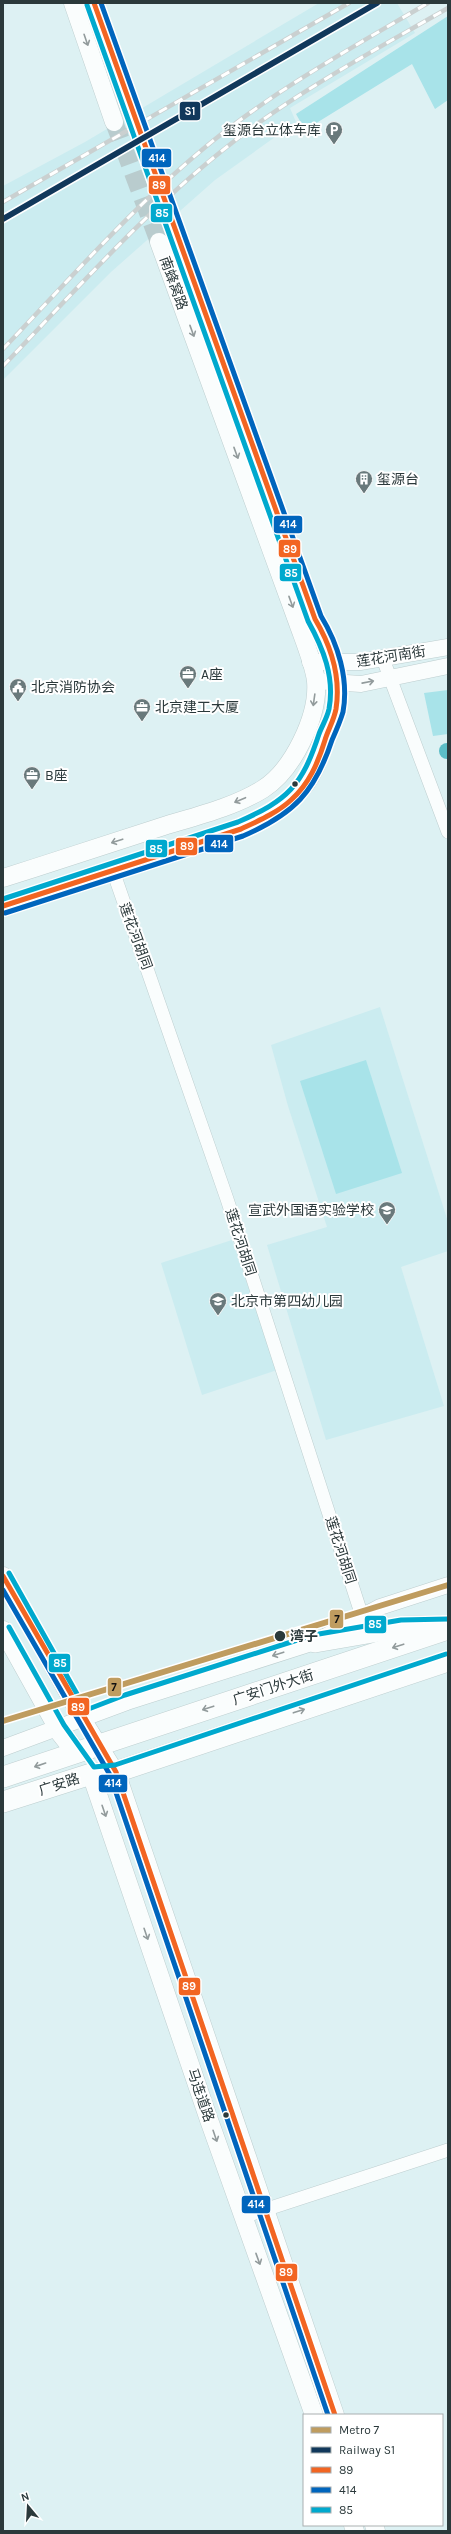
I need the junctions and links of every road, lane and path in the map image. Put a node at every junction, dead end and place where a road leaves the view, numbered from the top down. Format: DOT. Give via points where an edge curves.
graph roads {
  1 [pos="73,3"];
  2 [pos="94,3"];
  3 [pos="130,110"];
  4 [pos="114,122"];
  5 [pos="174,227"];
  6 [pos="159,242"];
  7 [pos="448,648"];
  8 [pos="383,659"];
  9 [pos="310,662"];
  10 [pos="334,662"];
  11 [pos="448,666"];
  12 [pos="390,678"];
  13 [pos="316,681"];
  14 [pos="338,683"];
  15 [pos="448,832"];
  16 [pos="113,871"];
  17 [pos="3,878"];
  18 [pos="3,906"];
  19 [pos="3,1576"];
  20 [pos="448,1585"];
  21 [pos="362,1616"];
  22 [pos="448,1628"];
  23 [pos="3,1630"];
  24 [pos="315,1642"];
  25 [pos="448,1661"];
  26 [pos="83,1719"];
  27 [pos="58,1729"];
  28 [pos="98,1746"];
  29 [pos="3,1748"];
  30 [pos="76,1752"];
  31 [pos="116,1772"];
  32 [pos="91,1774"];
  33 [pos="3,1777"];
  34 [pos="3,1802"];
  35 [pos="448,2150"];
  36 [pos="264,2210"];
  37 [pos="243,2217"];
  38 [pos="314,2414"];
  39 [pos="335,2414"];
  1 -- 4 [label="main road, one-way"];
  2 -- 3 [label="main road"];
  5 -- 10 [label="main road, 南蜂窝路" via="315,619 323,630"];
  6 -- 9 [label="main road, 南蜂窝路, one-way"];
  7 -- 8 [label="street, 莲花河南街"];
  8 -- 10 [label="street, 莲花河南街"];
  8 -- 12 [label="street"];
  9 -- 10 [label="street, 莲花河南街"];
  9 -- 13 [label="main road, 南蜂窝路"];
  10 -- 14 [label="main road, 南蜂窝路"];
  11 -- 12 [label="street, 莲花河南街"];
  14 -- 12 [label="street, 莲花河南街, one-way" via="360,684"];
  12 -- 15 [label="street"];
  13 -- 14 [label="street, 莲花河南街"];
  13 -- 17 [label="main road, one-way" via="314,705 298,750 280,774 264,789 219,808"];
  14 -- 16 [label="main road, 南蜂窝路" via="336,710 317,766 298,794 272,815 241,829"];
  16 -- 18 [label="main road, 南蜂窝路"];
  16 -- 21 [label="street, 莲花河胡同" via="225,1192"];
  19 -- 26 [label="main road"];
  20 -- 21 [label="street" via="380,1607"];
  21 -- 24 [label="street"];
  22 -- 24 [label="highway" via="402,1627"];
  22 -- 28 [label="highway, 广安门外大街, one-way"];
  23 -- 27 [label="main road"];
  24 -- 26 [label="street, one-way" via="127,1702"];
  31 -- 25 [label="highway, one-way"];
  26 -- 27 [label="street"];
  26 -- 28 [label="street"];
  27 -- 29 [label="street"];
  27 -- 30 [label="main road"];
  28 -- 30 [label="highway, 广安路"];
  28 -- 31 [label="street"];
  30 -- 32 [label="street"];
  30 -- 33 [label="highway, 广安路, one-way"];
  31 -- 32 [label="highway, 广安路"];
  31 -- 36 [label="main road, 马连道路"];
  32 -- 34 [label="highway, 广安路"];
  32 -- 37 [label="main road, 马连道路, one-way"];
  35 -- 36 [label="street"];
  36 -- 37 [label="street"];
  36 -- 39 [label="main road, 马连道路"];
  37 -- 38 [label="main road, 马连道路, one-way"];
}
